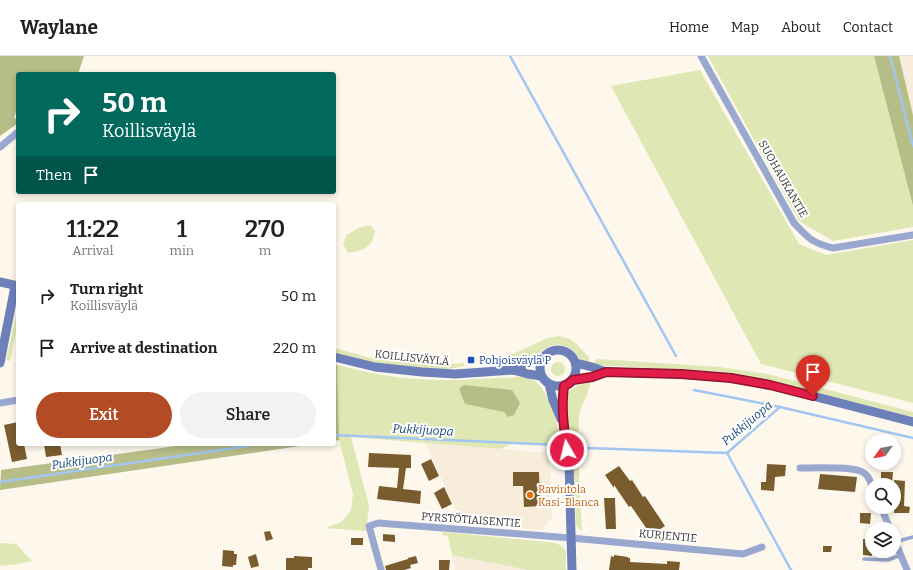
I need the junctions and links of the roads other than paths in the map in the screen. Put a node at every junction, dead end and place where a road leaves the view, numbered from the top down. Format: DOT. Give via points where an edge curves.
graph roads {
  1 [pos="701,56"];
  2 [pos="16,134"];
  3 [pos="0,147"];
  4 [pos="913,235"];
  5 [pos="0,282"];
  6 [pos="16,286"];
  7 [pos="16,291"];
  8 [pos="336,357"];
  9 [pos="543,358"];
  10 [pos="0,363"];
  11 [pos="576,363"];
  12 [pos="513,370"];
  13 [pos="606,372"];
  14 [pos="541,376"];
  15 [pos="573,380"];
  16 [pos="549,384"];
  17 [pos="564,386"];
  18 [pos="16,400"];
  19 [pos="0,403"];
  20 [pos="913,422"];
  21 [pos="564,427"];
  22 [pos="800,468"];
  23 [pos="869,478"];
  24 [pos="913,537"];
  25 [pos="571,538"];
  26 [pos="901,540"];
  27 [pos="762,547"];
  28 [pos="901,555"];
  29 [pos="864,558"];
  30 [pos="893,558"];
  31 [pos="381,570"];
  32 [pos="572,570"];
  33 [pos="907,570"];
  1 -- 4 [label="street, SUOHAUKANTIE" via="794,223 808,238 820,245 833,248"];
  2 -- 3 [label="street"];
  5 -- 6 [label="main road"];
  7 -- 10 [label="main road"];
  8 -- 12 [label="main road, KOILLISVÄYLÄ" via="375,367 422,372 455,374"];
  9 -- 11 [label="main road" via="546,354 561,350 570,354"];
  9 -- 12 [label="main road, KOILLISVÄYLÄ"];
  9 -- 14 [label="main road" via="540,364"];
  11 -- 13 [label="main road"];
  11 -- 15 [label="main road" via="576,375"];
  12 -- 14 [label="main road, KOILLISVÄYLÄ"];
  13 -- 15 [label="main road"];
  13 -- 20 [label="main road" via="731,378 770,385"];
  14 -- 16 [label="main road"];
  15 -- 17 [label="main road"];
  16 -- 17 [label="main road"];
  16 -- 21 [label="main road"];
  17 -- 21 [label="main road"];
  18 -- 19 [label="street"];
  21 -- 25 [label="main road" via="569,462"];
  22 -- 23 [label="street" via="863,471"];
  24 -- 26 [label="lane"];
  25 -- 27 [label="street, KURJENTIE" via="743,554"];
  25 -- 31 [label="street, PYRSTÖTIAISENTIE" via="378,523 369,526"];
  25 -- 32 [label="main road"];
  28 -- 33 [label="street"];
  29 -- 30 [label="lane"];
}
